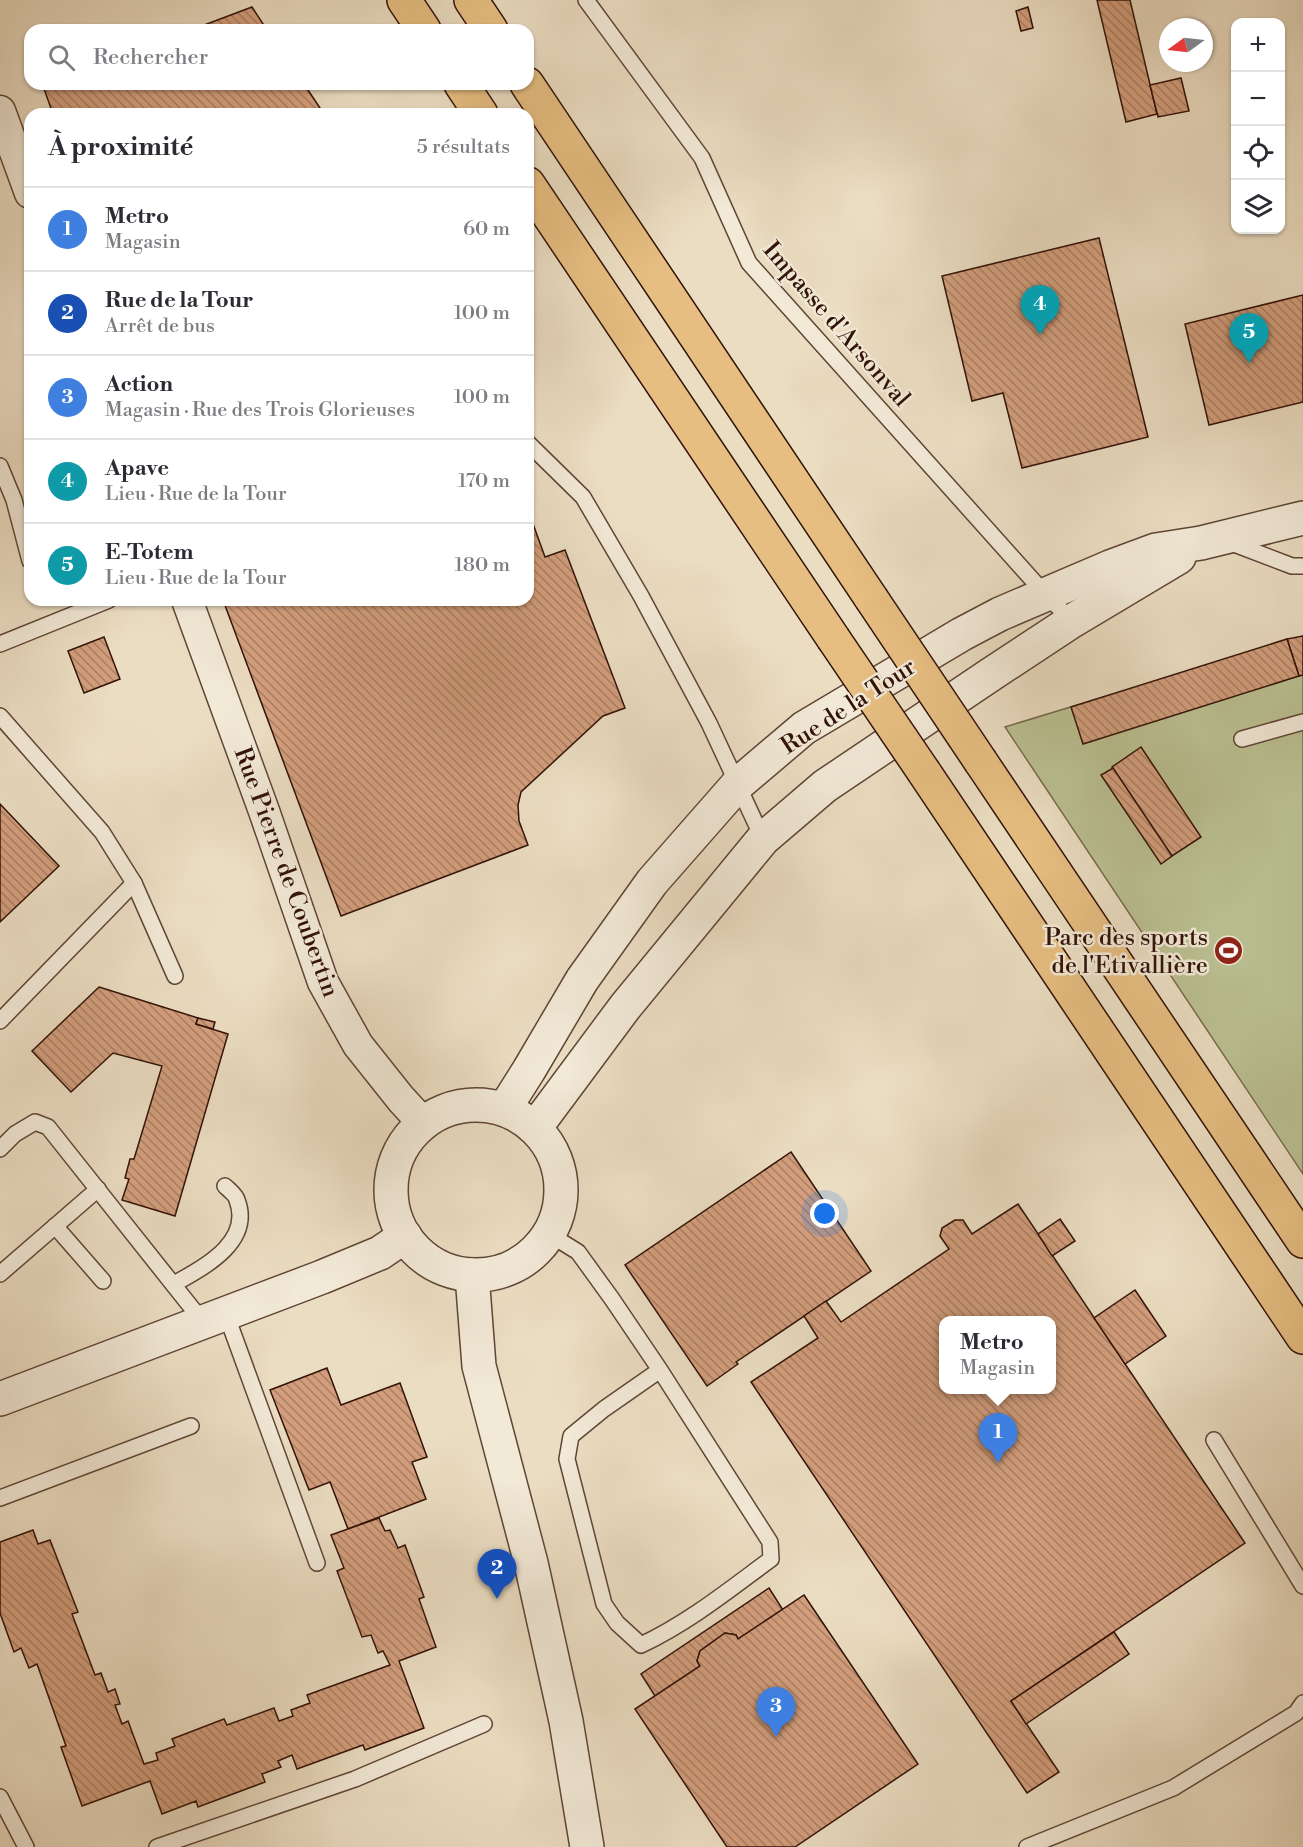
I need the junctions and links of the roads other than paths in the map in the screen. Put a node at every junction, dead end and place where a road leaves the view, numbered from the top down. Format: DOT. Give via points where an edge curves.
graph roads {
  1 [pos="404,0"];
  2 [pos="471,0"];
  3 [pos="586,0"];
  4 [pos="420,24"];
  5 [pos="487,24"];
  6 [pos="465,90"];
  7 [pos="531,90"];
  8 [pos="477,108"];
  9 [pos="0,111"];
  10 [pos="24,177"];
  11 [pos="534,193"];
  12 [pos="534,449"];
  13 [pos="0,466"];
  14 [pos="1303,518"];
  15 [pos="24,538"];
  16 [pos="1210,541"];
  17 [pos="1303,566"];
  18 [pos="1046,594"];
  19 [pos="94,606"];
  20 [pos="189,606"];
  21 [pos="1072,621"];
  22 [pos="0,644"];
  23 [pos="0,716"];
  24 [pos="1303,722"];
  25 [pos="1242,740"];
  26 [pos="738,784"];
  27 [pos="763,839"];
  28 [pos="134,883"];
  29 [pos="175,976"];
  30 [pos="0,1021"];
  31 [pos="505,1108"];
  32 [pos="423,1123"];
  33 [pos="535,1128"];
  34 [pos="0,1149"];
  35 [pos="225,1186"];
  36 [pos="98,1189"];
  37 [pos="55,1226"];
  38 [pos="549,1234"];
  39 [pos="405,1236"];
  40 [pos="1303,1240"];
  41 [pos="0,1274"];
  42 [pos="472,1275"];
  43 [pos="103,1281"];
  44 [pos="174,1284"];
  45 [pos="215,1318"];
  46 [pos="1303,1337"];
  47 [pos="660,1370"];
  48 [pos="0,1399"];
  49 [pos="191,1426"];
  50 [pos="1214,1440"];
  51 [pos="0,1497"];
  52 [pos="317,1563"];
  53 [pos="1303,1586"];
  54 [pos="1303,1703"];
  55 [pos="484,1724"];
  56 [pos="0,1797"];
  57 [pos="26,1847"];
  58 [pos="157,1847"];
  59 [pos="587,1847"];
  60 [pos="1027,1847"];
  1 -- 4 [label="highway"];
  2 -- 5 [label="highway"];
  3 -- 18 [label="lane, Impasse d'Arsonval" via="702,158 749,263"];
  6 -- 8 [label="highway"];
  7 -- 40 [label="highway, bridge"];
  9 -- 10 [label="street"];
  11 -- 46 [label="highway, bridge"];
  12 -- 26 [label="lane" via="583,496 641,596"];
  13 -- 15 [label="lane"];
  14 -- 16 [label="street, Rue de la Tour"];
  16 -- 17 [label="lane"];
  16 -- 18 [label="street, Rue de la Tour" via="1156,550"];
  16 -- 21 [label="street, Rue de la Tour"];
  18 -- 21 [label="lane, Impasse d'Arsonval"];
  18 -- 26 [label="street, Rue de la Tour" via="962,634 804,728"];
  19 -- 22 [label="lane"];
  20 -- 32 [label="street, Rue Pierre de Coubertin" via="323,982 358,1045"];
  21 -- 27 [label="street, Rue de la Tour" via="825,786"];
  23 -- 28 [label="lane" via="102,832"];
  24 -- 25 [label="lane"];
  26 -- 27 [label="lane"];
  26 -- 31 [label="street, Rue de la Tour" via="645,891 582,980"];
  27 -- 33 [label="street, Rue de la Tour" via="625,1007"];
  28 -- 29 [label="lane"];
  28 -- 30 [label="lane"];
  31 -- 32 [label="street" via="473,1104 446,1110"];
  31 -- 33 [label="street"];
  32 -- 39 [label="street" via="406,1141 391,1189 395,1213"];
  33 -- 38 [label="street" via="556,1160 561,1185 559,1210"];
  34 -- 36 [label="lane" via="35,1122 48,1127"];
  35 -- 44 [label="lane" via="237,1198 240,1222 235,1238 206,1267"];
  36 -- 37 [label="lane"];
  36 -- 44 [label="lane"];
  37 -- 41 [label="lane"];
  37 -- 43 [label="lane"];
  38 -- 42 [label="street" via="535,1252 516,1265"];
  38 -- 47 [label="lane" via="578,1252"];
  39 -- 42 [label="street" via="423,1256 446,1269"];
  39 -- 45 [label="street" via="380,1253"];
  42 -- 59 [label="street" via="479,1366 531,1563 567,1721"];
  44 -- 45 [label="lane"];
  45 -- 48 [label="street"];
  45 -- 52 [label="lane"];
  47 -- 47 [label="lane" via="770,1542 771,1559 707,1606 641,1645 617,1623 604,1604 567,1459 571,1436"];
  49 -- 51 [label="lane"];
  50 -- 53 [label="lane"];
  54 -- 60 [label="lane" via="1296,1713 1173,1788"];
  55 -- 58 [label="lane" via="355,1779"];
  56 -- 57 [label="lane"];
}
